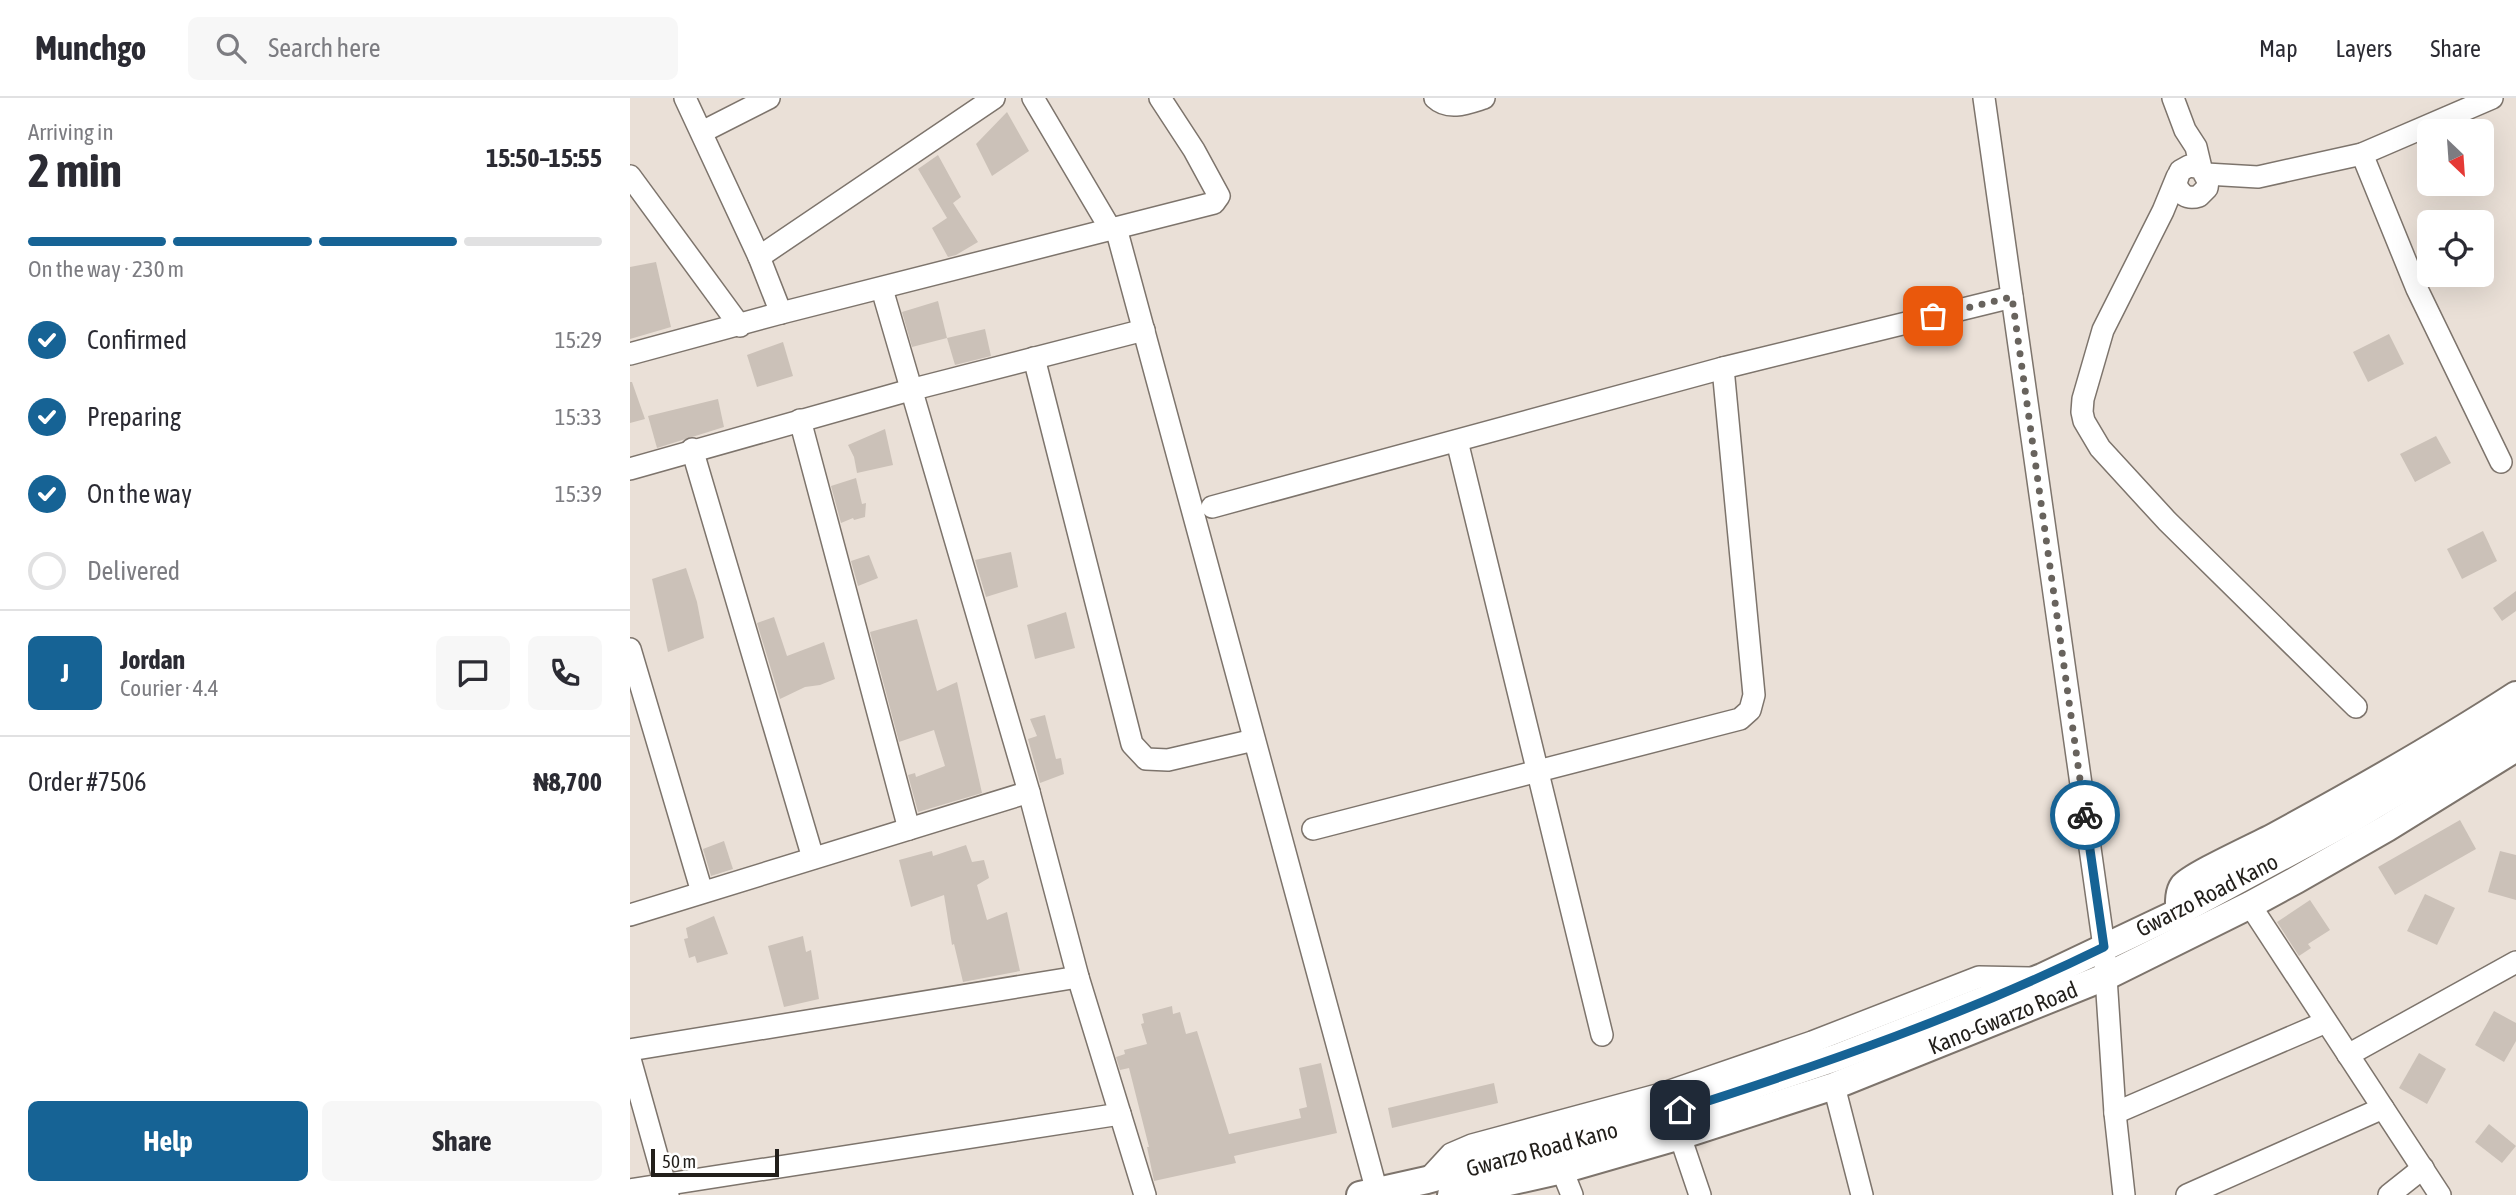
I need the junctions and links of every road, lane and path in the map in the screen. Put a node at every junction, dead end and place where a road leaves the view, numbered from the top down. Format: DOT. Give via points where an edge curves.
graph roads {
  1 [pos="685,98"];
  2 [pos="769,98"];
  3 [pos="994,98"];
  4 [pos="1032,98"];
  5 [pos="1160,98"];
  6 [pos="1435,98"];
  7 [pos="1484,98"];
  8 [pos="1984,98"];
  9 [pos="2173,98"];
  10 [pos="2492,98"];
  11 [pos="702,132"];
  12 [pos="2362,154"];
  13 [pos="630,176"];
  14 [pos="2194,180"];
  15 [pos="1114,229"];
  16 [pos="759,257"];
  17 [pos="882,289"];
  18 [pos="2012,297"];
  19 [pos="781,313"];
  20 [pos="740,326"];
  21 [pos="1144,330"];
  22 [pos="630,354"];
  23 [pos="1034,358"];
  24 [pos="1723,368"];
  25 [pos="910,390"];
  26 [pos="800,420"];
  27 [pos="1457,441"];
  28 [pos="692,450"];
  29 [pos="2501,462"];
  30 [pos="630,469"];
  31 [pos="1212,506"];
  32 [pos="630,649"];
  33 [pos="2516,695"];
  34 [pos="2356,707"];
  35 [pos="2516,721"];
  36 [pos="1254,740"];
  37 [pos="2516,748"];
  38 [pos="2447,750"];
  39 [pos="1539,770"];
  40 [pos="1029,792"];
  41 [pos="909,829"];
  42 [pos="1313,829"];
  43 [pos="813,858"];
  44 [pos="702,892"];
  45 [pos="2250,905"];
  46 [pos="630,915"];
  47 [pos="2104,947"];
  48 [pos="2516,962"];
  49 [pos="1078,977"];
  50 [pos="2105,977"];
  51 [pos="2326,1021"];
  52 [pos="1602,1035"];
  53 [pos="630,1050"];
  54 [pos="2348,1055"];
  55 [pos="630,1059"];
  56 [pos="1834,1086"];
  57 [pos="2383,1108"];
  58 [pos="2116,1113"];
  59 [pos="1120,1114"];
  60 [pos="1680,1136"];
  61 [pos="2423,1168"];
  62 [pos="1562,1170"];
  63 [pos="630,1189"];
  64 [pos="667,1189"];
  65 [pos="1498,1189"];
  66 [pos="1369,1193"];
  67 [pos="1144,1195"];
  68 [pos="1451,1195"];
  69 [pos="1572,1195"];
  70 [pos="1700,1195"];
  71 [pos="1862,1195"];
  72 [pos="2124,1195"];
  73 [pos="2187,1195"];
  74 [pos="2389,1195"];
  75 [pos="2440,1195"];
  1 -- 11 [label="street"];
  2 -- 11 [label="street"];
  3 -- 16 [label="street"];
  4 -- 15 [label="street"];
  5 -- 15 [label="street" via="1219,196 1214,203"];
  6 -- 7 [label="street" via="1456,106"];
  8 -- 18 [label="street"];
  9 -- 14 [label="street" via="2185,130"];
  10 -- 12 [label="street"];
  11 -- 16 [label="street"];
  12 -- 14 [label="street" via="2247,177"];
  12 -- 29 [label="street" via="2417,289"];
  13 -- 20 [label="street"];
  14 -- 34 [label="street" via="2162,211 2103,330 2083,399 2084,421 2100,448 2167,521"];
  15 -- 17 [label="street"];
  15 -- 21 [label="street"];
  16 -- 19 [label="street"];
  17 -- 19 [label="street"];
  17 -- 25 [label="street"];
  18 -- 24 [label="street"];
  18 -- 47 [label="street"];
  19 -- 20 [label="street"];
  20 -- 22 [label="street"];
  21 -- 23 [label="street"];
  21 -- 36 [label="street"];
  23 -- 25 [label="street"];
  23 -- 36 [label="street" via="1132,744 1146,759 1168,760"];
  24 -- 27 [label="street"];
  24 -- 39 [label="street" via="1754,695 1750,710 1740,719"];
  25 -- 26 [label="street"];
  25 -- 40 [label="street"];
  26 -- 28 [label="street"];
  26 -- 41 [label="street"];
  27 -- 31 [label="street"];
  27 -- 39 [label="street"];
  28 -- 30 [label="street"];
  28 -- 43 [label="street"];
  32 -- 44 [label="street"];
  33 -- 38 [label="main road"];
  35 -- 38 [label="main road, Gwarzo Road Kano"];
  36 -- 66 [label="street"];
  37 -- 45 [label="main road, Kano-Gwarzo Road"];
  38 -- 47 [label="main road, Gwarzo Road Kano" via="2350,820"];
  39 -- 42 [label="street"];
  39 -- 52 [label="street"];
  40 -- 41 [label="street"];
  40 -- 49 [label="street"];
  41 -- 43 [label="street"];
  43 -- 44 [label="street"];
  44 -- 46 [label="street"];
  45 -- 50 [label="main road, Kano-Gwarzo Road"];
  45 -- 51 [label="street"];
  47 -- 50 [label="street"];
  47 -- 66 [label="main road, Gwarzo Road Kano" via="2042,978 1750,1087 1657,1118"];
  48 -- 54 [label="street"];
  49 -- 53 [label="street"];
  49 -- 59 [label="street"];
  50 -- 56 [label="main road, Kano-Gwarzo Road"];
  50 -- 58 [label="street"];
  51 -- 54 [label="street"];
  51 -- 58 [label="street"];
  54 -- 57 [label="street"];
  55 -- 64 [label="street"];
  56 -- 60 [label="main road, Kano-Gwarzo Road"];
  56 -- 71 [label="street"];
  57 -- 61 [label="street"];
  57 -- 73 [label="street"];
  58 -- 72 [label="street"];
  59 -- 64 [label="street"];
  59 -- 67 [label="street"];
  60 -- 62 [label="main road, Kano-Gwarzo Road"];
  60 -- 70 [label="street"];
  61 -- 74 [label="street"];
  61 -- 75 [label="street"];
  62 -- 65 [label="main road, Kano-Gwarzo Road"];
  62 -- 69 [label="street"];
  63 -- 64 [label="street"];
  65 -- 68 [label="main road, Kano-Gwarzo Road"];
}
